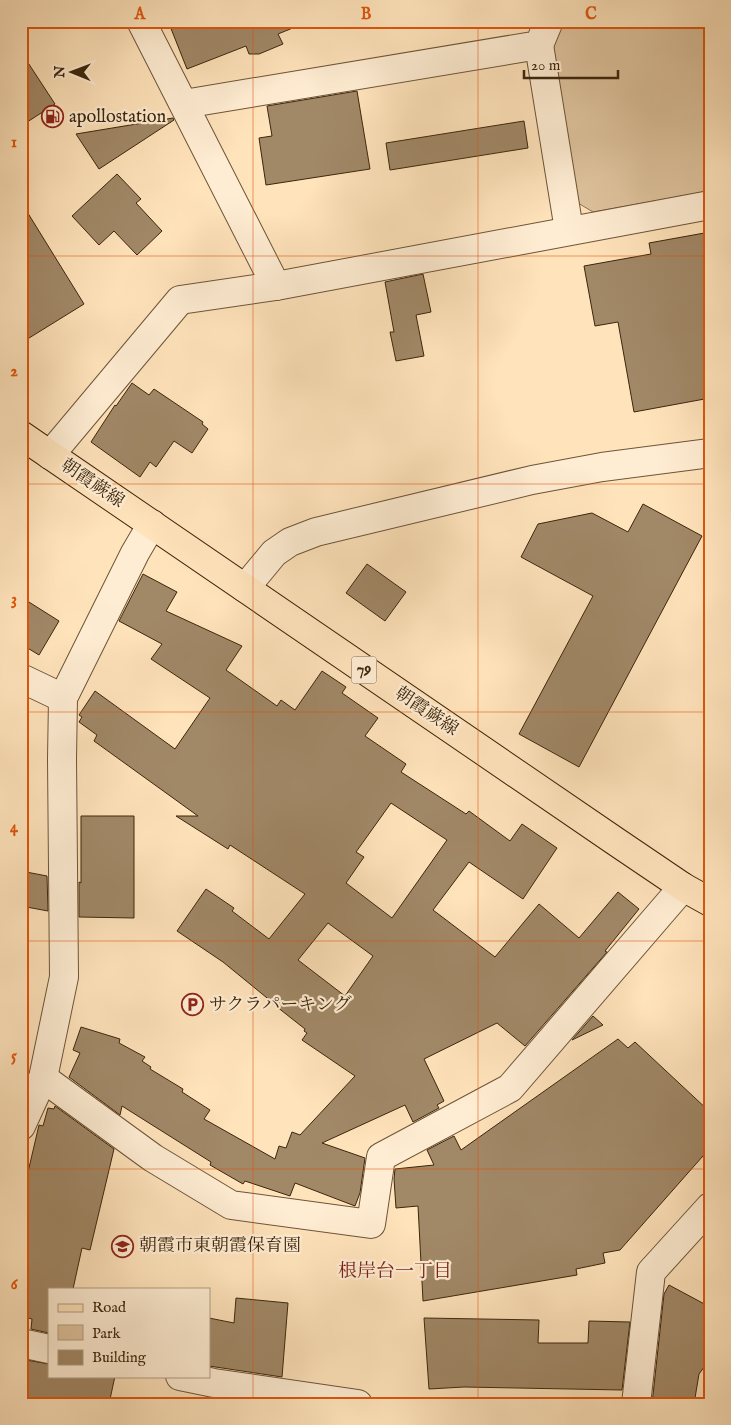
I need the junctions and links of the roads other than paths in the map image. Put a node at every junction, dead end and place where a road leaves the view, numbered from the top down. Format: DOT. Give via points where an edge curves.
graph roads {
  1 [pos="141,21"];
  2 [pos="544,33"];
  3 [pos="184,104"];
  4 [pos="710,205"];
  5 [pos="569,230"];
  6 [pos="276,286"];
  7 [pos="21,435"];
  8 [pos="710,452"];
  9 [pos="50,455"];
  10 [pos="152,524"];
  11 [pos="244,588"];
  12 [pos="21,678"];
  13 [pos="63,698"];
  14 [pos="683,887"];
  15 [pos="710,902"];
  16 [pos="43,1078"];
  17 [pos="21,1126"];
  18 [pos="710,1207"];
  19 [pos="21,1343"];
  20 [pos="48,1349"];
  21 [pos="188,1378"];
  22 [pos="358,1404"];
  23 [pos="636,1404"];
  1 -- 3 [label="street"];
  2 -- 3 [label="street"];
  2 -- 5 [label="street"];
  3 -- 6 [label="street"];
  4 -- 5 [label="street"];
  5 -- 6 [label="street"];
  6 -- 9 [label="street" via="180,300"];
  7 -- 9 [label="main road, 朝霞蕨線 / 79"];
  8 -- 11 [label="street" via="532,480 316,532 290,542 274,553"];
  9 -- 10 [label="main road, 朝霞蕨線 / 79"];
  10 -- 11 [label="main road, 朝霞蕨線 / 79"];
  10 -- 13 [label="street"];
  11 -- 14 [label="main road, 朝霞蕨線 / 79"];
  12 -- 13 [label="street"];
  13 -- 16 [label="street" via="64,977"];
  14 -- 15 [label="main road, 朝霞蕨線 / 79"];
  14 -- 16 [label="street" via="510,1088 381,1157 371,1224 231,1205 153,1158"];
  16 -- 17 [label="street"];
  18 -- 23 [label="street" via="651,1272"];
  19 -- 20 [label="street"];
  21 -- 22 [label="street"];
}
